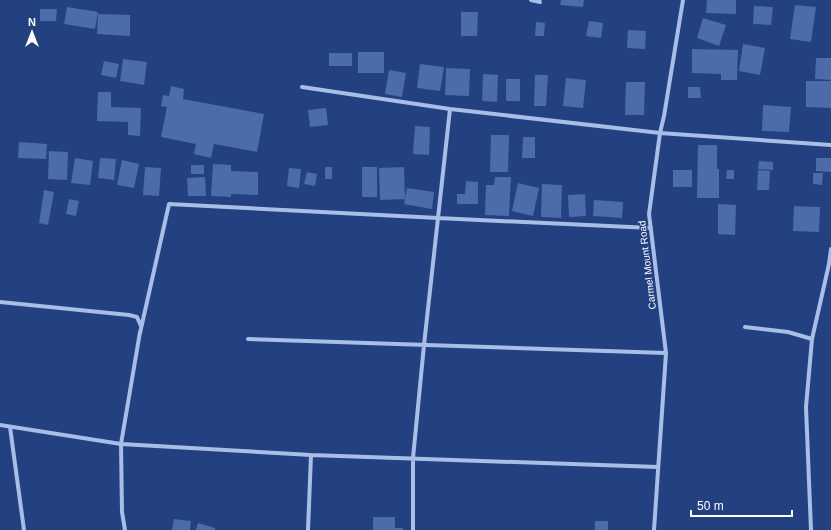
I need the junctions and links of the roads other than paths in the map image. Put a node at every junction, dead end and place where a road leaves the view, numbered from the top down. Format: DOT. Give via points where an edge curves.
graph roads {
  1 [pos="531,0"];
  2 [pos="683,0"];
  3 [pos="540,2"];
  4 [pos="302,87"];
  5 [pos="450,109"];
  6 [pos="660,134"];
  7 [pos="831,144"];
  8 [pos="438,218"];
  9 [pos="651,228"];
  10 [pos="831,249"];
  11 [pos="0,302"];
  12 [pos="745,327"];
  13 [pos="140,334"];
  14 [pos="248,339"];
  15 [pos="812,339"];
  16 [pos="424,345"];
  17 [pos="666,354"];
  18 [pos="0,425"];
  19 [pos="10,427"];
  20 [pos="121,444"];
  21 [pos="312,455"];
  22 [pos="413,458"];
  23 [pos="658,467"];
  24 [pos="24,530"];
  25 [pos="125,530"];
  26 [pos="308,530"];
  27 [pos="414,530"];
  28 [pos="654,530"];
  29 [pos="812,530"];
  1 -- 3 [label="street"];
  2 -- 6 [label="street, Carmel Mount Road"];
  4 -- 5 [label="street"];
  5 -- 6 [label="street"];
  5 -- 8 [label="street"];
  6 -- 7 [label="street"];
  6 -- 9 [label="street, Carmel Mount Road" via="649,214"];
  8 -- 9 [label="street"];
  8 -- 13 [label="street" via="169,204"];
  8 -- 16 [label="street"];
  9 -- 17 [label="street, Carmel Mount Road"];
  10 -- 15 [label="street"];
  11 -- 13 [label="street" via="130,315 139,318"];
  12 -- 15 [label="street" via="788,332"];
  13 -- 20 [label="street"];
  14 -- 16 [label="street"];
  15 -- 29 [label="street" via="806,407"];
  16 -- 17 [label="street"];
  16 -- 22 [label="street"];
  17 -- 23 [label="street, Carmel Mount Road"];
  18 -- 19 [label="street"];
  19 -- 20 [label="street"];
  19 -- 24 [label="street"];
  20 -- 21 [label="street"];
  20 -- 25 [label="street" via="122,512"];
  21 -- 22 [label="street"];
  21 -- 26 [label="street"];
  22 -- 23 [label="street"];
  22 -- 27 [label="street"];
  23 -- 28 [label="street, Carmel Mount Road"];
}
